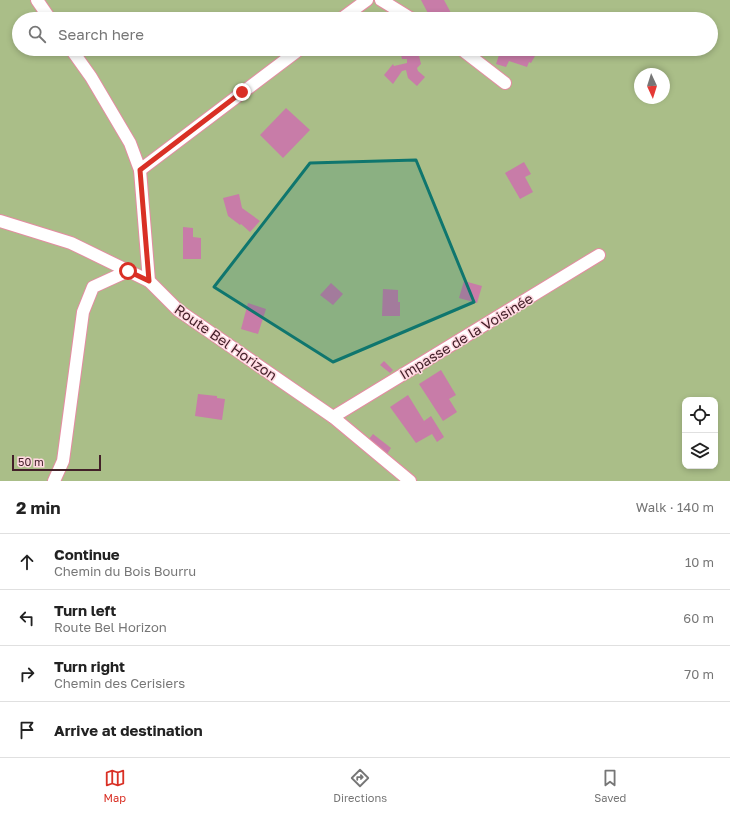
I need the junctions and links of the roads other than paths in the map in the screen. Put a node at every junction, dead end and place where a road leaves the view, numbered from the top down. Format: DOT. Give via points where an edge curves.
graph roads {
  1 [pos="36,0"];
  2 [pos="367,0"];
  3 [pos="381,0"];
  4 [pos="45,12"];
  5 [pos="351,12"];
  6 [pos="401,12"];
  7 [pos="76,56"];
  8 [pos="291,56"];
  9 [pos="470,56"];
  10 [pos="506,83"];
  11 [pos="140,170"];
  12 [pos="0,221"];
  13 [pos="598,255"];
  14 [pos="128,271"];
  15 [pos="149,281"];
  16 [pos="333,417"];
  17 [pos="54,481"];
  18 [pos="410,481"];
  1 -- 4 [label="street"];
  2 -- 5 [label="street"];
  3 -- 6 [label="street"];
  7 -- 11 [label="street" via="130,143"];
  8 -- 11 [label="street"];
  9 -- 10 [label="street"];
  11 -- 15 [label="street"];
  12 -- 14 [label="street, Route Bel Horizon" via="71,243"];
  13 -- 16 [label="street, Impasse de la Voisinée"];
  14 -- 15 [label="street, Route Bel Horizon"];
  14 -- 17 [label="street" via="93,287 83,312 63,461"];
  15 -- 16 [label="street, Route Bel Horizon" via="178,310"];
  16 -- 18 [label="street, Route Bel Horizon"];
}
